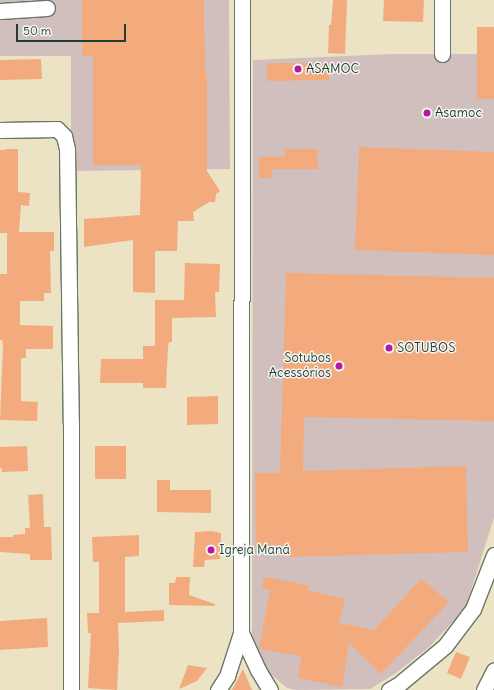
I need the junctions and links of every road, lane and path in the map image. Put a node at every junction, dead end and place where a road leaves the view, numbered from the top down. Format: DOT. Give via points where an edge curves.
graph roads {
  1 [pos="242,0"];
  2 [pos="442,0"];
  3 [pos="47,8"];
  4 [pos="0,11"];
  5 [pos="442,54"];
  6 [pos="0,130"];
  7 [pos="494,555"];
  8 [pos="241,633"];
  9 [pos="494,670"];
  10 [pos="394,688"];
  11 [pos="71,690"];
  12 [pos="218,690"];
  13 [pos="270,690"];
  14 [pos="484,690"];
  1 -- 8 [label="street"];
  2 -- 5 [label="street"];
  3 -- 4 [label="street"];
  6 -- 11 [label="street" via="57,129 64,136 67,149"];
  7 -- 10 [label="street" via="473,609 445,646"];
  8 -- 12 [label="street" via="228,676"];
  8 -- 13 [label="street"];
  9 -- 14 [label="street"];
}
